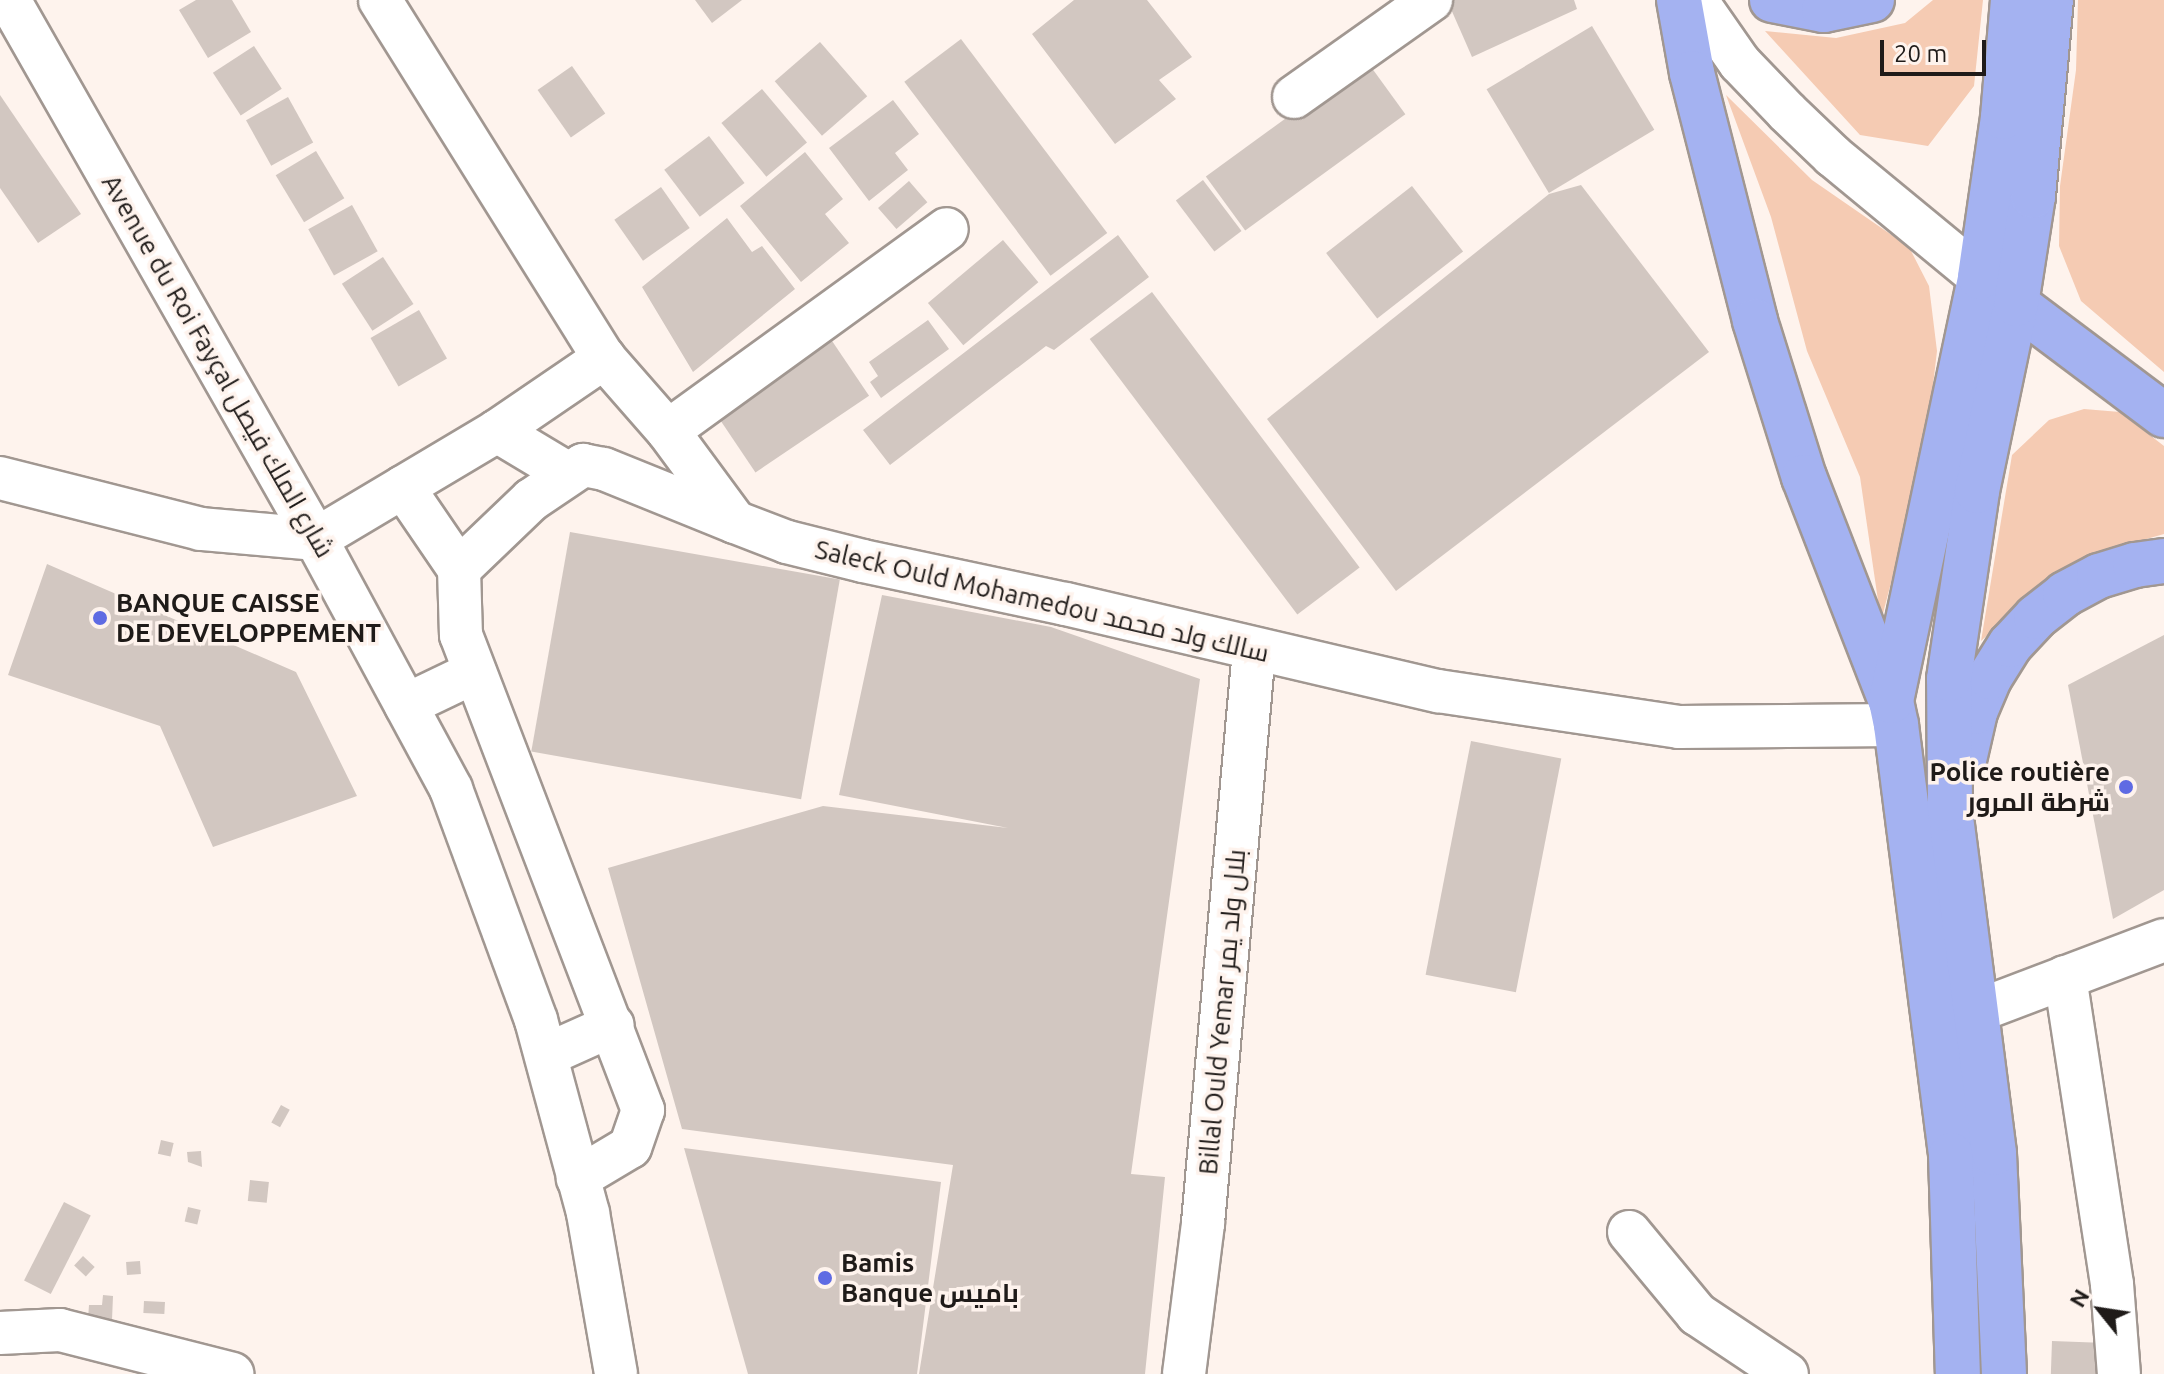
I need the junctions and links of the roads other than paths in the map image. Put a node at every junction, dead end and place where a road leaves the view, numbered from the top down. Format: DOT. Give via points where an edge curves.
graph roads {
  1 [pos="9,0"];
  2 [pos="380,0"];
  3 [pos="1431,0"];
  4 [pos="1679,0"];
  5 [pos="1696,0"];
  6 [pos="1772,0"];
  7 [pos="1872,0"];
  8 [pos="2013,0"];
  9 [pos="2051,0"];
  10 [pos="1294,97"];
  11 [pos="947,229"];
  12 [pos="1980,277"];
  13 [pos="2016,304"];
  14 [pos="604,358"];
  15 [pos="2164,415"];
  16 [pos="497,431"];
  17 [pos="668,431"];
  18 [pos="567,473"];
  19 [pos="0,478"];
  20 [pos="403,487"];
  21 [pos="735,522"];
  22 [pos="316,539"];
  23 [pos="2164,561"];
  24 [pos="459,569"];
  25 [pos="1254,650"];
  26 [pos="475,672"];
  27 [pos="406,705"];
  28 [pos="1894,713"];
  29 [pos="1950,809"];
  30 [pos="569,912"];
  31 [pos="2164,940"];
  32 [pos="510,941"];
  33 [pos="2065,977"];
  34 [pos="1975,1012"];
  35 [pos="613,1025"];
  36 [pos="1934,1027"];
  37 [pos="546,1055"];
  38 [pos="578,1178"];
  39 [pos="1629,1232"];
  40 [pos="0,1333"];
  41 [pos="232,1374"];
  42 [pos="616,1374"];
  43 [pos="1184,1374"];
  44 [pos="1787,1374"];
  45 [pos="1958,1374"];
  46 [pos="2004,1374"];
  47 [pos="2119,1374"];
  1 -- 22 [label="street, Avenue du Roi Fayçal شارع الملك فيصل"];
  2 -- 14 [label="street"];
  3 -- 10 [label="street"];
  4 -- 28 [label="highway" via="1692,73 1759,336 1804,477"];
  5 -- 12 [label="street" via="1740,63 1787,112"];
  6 -- 7 [label="highway" via="1824,10"];
  8 -- 12 [label="highway"];
  9 -- 13 [label="highway" via="2033,196"];
  11 -- 17 [label="street"];
  12 -- 13 [label="highway"];
  12 -- 28 [label="highway"];
  13 -- 15 [label="highway"];
  13 -- 29 [label="highway" via="1977,491 1949,679"];
  14 -- 16 [label="street"];
  14 -- 17 [label="street"];
  16 -- 18 [label="street"];
  16 -- 20 [label="street"];
  17 -- 21 [label="street"];
  18 -- 21 [label="street, Saleck Ould Mohamedou سالك ولد محمد" via="583,465 604,469"];
  18 -- 24 [label="street"];
  19 -- 22 [label="street" via="201,529"];
  20 -- 22 [label="street"];
  20 -- 24 [label="street"];
  21 -- 25 [label="street, Saleck Ould Mohamedou سالك ولد محمد" via="863,561"];
  22 -- 27 [label="street, Avenue du Roi Fayçal شارع الملك فيصل"];
  23 -- 29 [label="highway" via="2111,572 2065,594 2010,645 1975,712"];
  24 -- 26 [label="street" via="461,635"];
  25 -- 28 [label="street, Saleck Ould Mohamedou سالك ولد محمد" via="1438,691 1679,727"];
  25 -- 43 [label="street, Billal Ould Yemar بلال ولد يمر" via="1203,1223"];
  26 -- 27 [label="street"];
  26 -- 30 [label="street"];
  27 -- 32 [label="street, Avenue du Roi Fayçal شارع الملك فيصل" via="451,789"];
  28 -- 36 [label="highway"];
  29 -- 34 [label="highway"];
  30 -- 32 [label="street"];
  30 -- 35 [label="street"];
  31 -- 33 [label="street"];
  32 -- 37 [label="street, Avenue du Roi Fayçal شارع الملك فيصل"];
  33 -- 34 [label="street"];
  33 -- 47 [label="street" via="2112,1284"];
  34 -- 36 [label="street"];
  34 -- 46 [label="highway" via="1994,1153"];
  35 -- 37 [label="street"];
  35 -- 38 [label="street" via="643,1110 630,1147"];
  36 -- 45 [label="highway" via="1951,1155"];
  37 -- 38 [label="street, Avenue du Roi Fayçal شارع الملك فيصل"];
  38 -- 42 [label="street, Avenue du Roi Fayçal شارع الملك فيصل"];
  39 -- 44 [label="street" via="1697,1314"];
  40 -- 41 [label="street" via="60,1330"];
}
